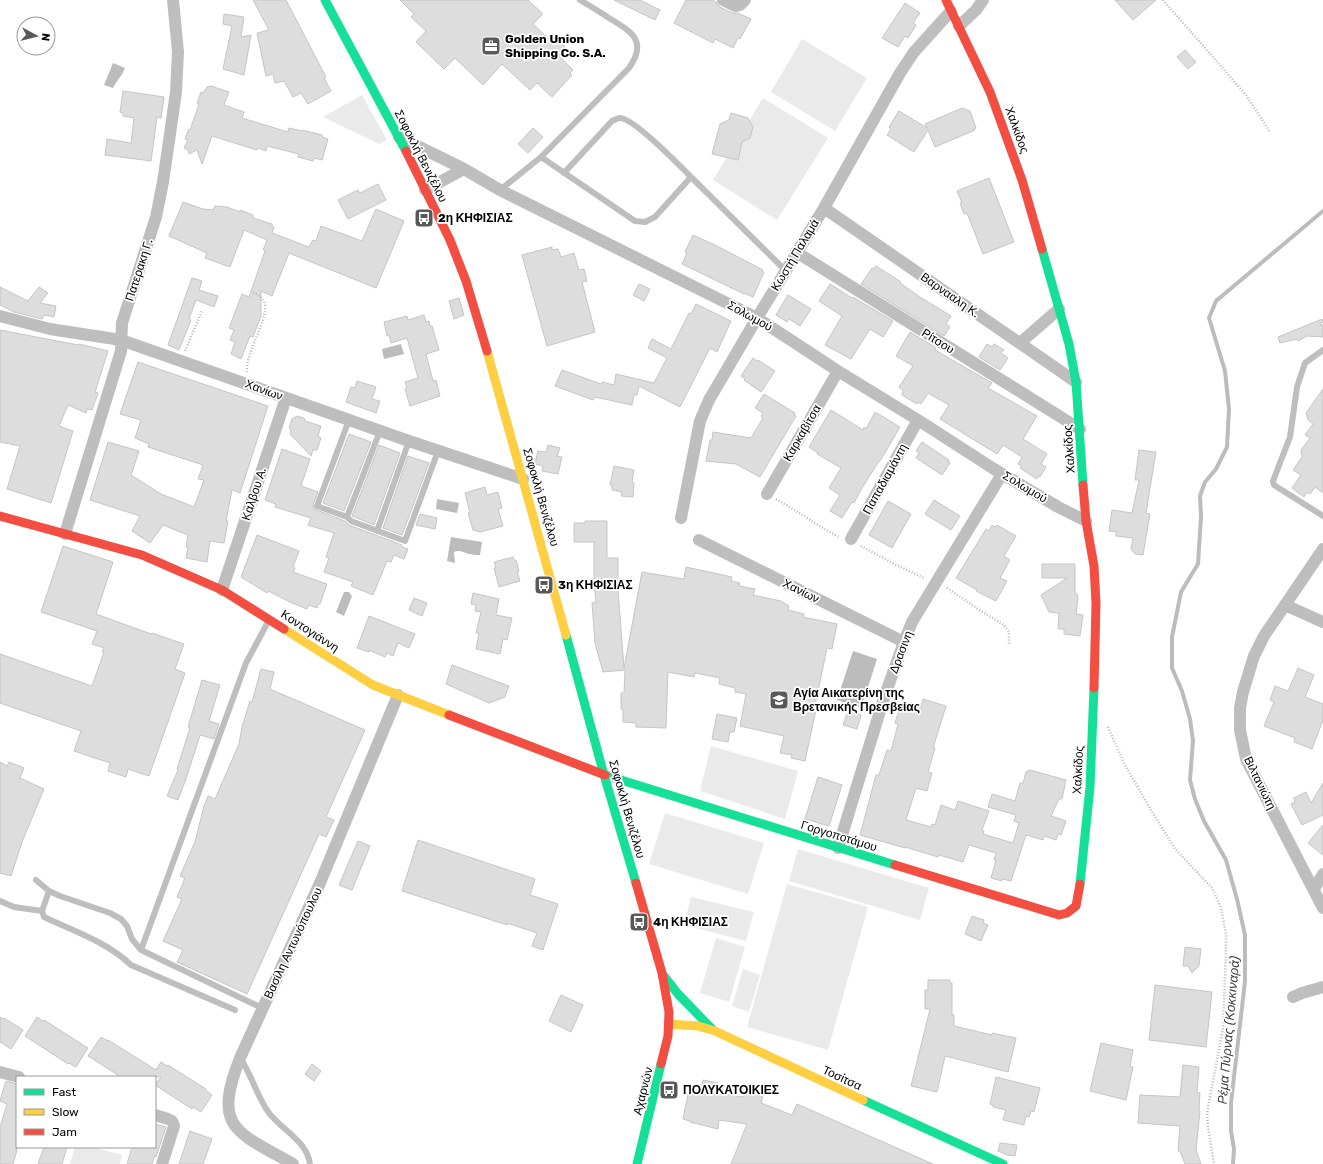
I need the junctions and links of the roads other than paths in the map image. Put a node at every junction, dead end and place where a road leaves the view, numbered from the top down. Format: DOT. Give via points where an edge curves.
graph roads {
  1 [pos="173,0"];
  2 [pos="325,0"];
  3 [pos="580,0"];
  4 [pos="723,0"];
  5 [pos="745,0"];
  6 [pos="983,0"];
  7 [pos="949,6"];
  8 [pos="959,26"];
  9 [pos="399,137"];
  10 [pos="541,157"];
  11 [pos="464,170"];
  12 [pos="564,173"];
  13 [pos="691,177"];
  14 [pos="425,190"];
  15 [pos="500,190"];
  16 [pos="824,208"];
  17 [pos="796,252"];
  18 [pos="785,270"];
  19 [pos="1059,309"];
  20 [pos="0,316"];
  21 [pos="756,318"];
  22 [pos="121,340"];
  23 [pos="1020,343"];
  24 [pos="1323,350"];
  25 [pos="838,371"];
  26 [pos="1076,382"];
  27 [pos="286,398"];
  28 [pos="349,420"];
  29 [pos="918,420"];
  30 [pos="1080,429"];
  31 [pos="380,431"];
  32 [pos="409,441"];
  33 [pos="438,451"];
  34 [pos="1002,474"];
  35 [pos="524,479"];
  36 [pos="767,494"];
  37 [pos="0,516"];
  38 [pos="1323,516"];
  39 [pos="347,518"];
  40 [pos="680,518"];
  41 [pos="1086,521"];
  42 [pos="377,531"];
  43 [pos="65,534"];
  44 [pos="851,539"];
  45 [pos="699,540"];
  46 [pos="1323,550"];
  47 [pos="222,590"];
  48 [pos="1285,605"];
  49 [pos="269,619"];
  50 [pos="1323,622"];
  51 [pos="904,642"];
  52 [pos="398,696"];
  53 [pos="604,775"];
  54 [pos="838,848"];
  55 [pos="1323,874"];
  56 [pos="36,880"];
  57 [pos="1314,889"];
  58 [pos="49,891"];
  59 [pos="0,901"];
  60 [pos="1323,908"];
  61 [pos="42,911"];
  62 [pos="1067,913"];
  63 [pos="141,950"];
  64 [pos="662,973"];
  65 [pos="1323,987"];
  66 [pos="1293,997"];
  67 [pos="262,1008"];
  68 [pos="236,1010"];
  69 [pos="669,1024"];
  70 [pos="715,1031"];
  71 [pos="240,1058"];
  72 [pos="0,1072"];
  73 [pos="16,1076"];
  74 [pos="156,1115"];
  75 [pos="162,1164"];
  76 [pos="293,1164"];
  77 [pos="310,1164"];
  78 [pos="637,1164"];
  79 [pos="1003,1164"];
  1 -- 22 [label="street, Πατερακη Γ." via="178,52 170,141 156,217 122,323"];
  2 -- 9 [label="street, Σοφοκλή Βενιζέλου"];
  3 -- 10 [label="lane" via="628,29 635,38 635,59"];
  4 -- 5 [label="street" via="740,6"];
  6 -- 8 [label="street"];
  7 -- 8 [label="street, Χαλκίδος"];
  7 -- 16 [label="street, Κωστή Παλαμά" via="900,73"];
  8 -- 19 [label="street, Χαλκίδος" via="990,92 1022,180"];
  9 -- 11 [label="street, Σολωμού"];
  9 -- 14 [label="street, Σοφοκλή Βενιζέλου"];
  10 -- 12 [label="lane"];
  10 -- 15 [label="lane"];
  11 -- 14 [label="street"];
  11 -- 15 [label="street, Σολωμού"];
  12 -- 13 [label="lane" via="635,221 645,222 655,217"];
  12 -- 13 [label="lane" via="612,121 620,118 629,121 648,136"];
  13 -- 18 [label="lane"];
  14 -- 35 [label="street, Σοφοκλή Βενιζέλου" via="450,240 466,281"];
  15 -- 21 [label="street, Σολωμού"];
  16 -- 17 [label="street, Κωστή Παλαμά"];
  16 -- 23 [label="street, Βαρνααλη Κ."];
  17 -- 18 [label="street, Κωστή Παλαμά"];
  17 -- 30 [label="street, Ρίτσου"];
  18 -- 21 [label="street, Κωστή Παλαμά"];
  19 -- 23 [label="street"];
  19 -- 26 [label="street, Χαλκίδος"];
  20 -- 22 [label="street, Χανίων" via="44,327"];
  21 -- 25 [label="street, Σολωμού"];
  21 -- 40 [label="street, Κωστή Παλαμά" via="709,400 700,421"];
  22 -- 27 [label="street, Χανίων"];
  22 -- 43 [label="street, Πατερακη Γ." via="121,352"];
  23 -- 26 [label="street, Βαρνααλη Κ."];
  24 -- 38 [label="lane" via="1305,364 1297,387 1290,437 1273,481 1274,486"];
  25 -- 29 [label="street, Σολωμού"];
  25 -- 36 [label="street, Καρκαβίτσα"];
  26 -- 30 [label="street, Χαλκίδος"];
  27 -- 28 [label="street, Χανίων"];
  27 -- 47 [label="street, Καλβου Α."];
  28 -- 31 [label="street, Χανίων"];
  28 -- 39 [label="lane" via="317,506"];
  29 -- 34 [label="street, Σολωμού"];
  29 -- 44 [label="street, Παπαδιαμάντη"];
  30 -- 41 [label="street, Χαλκίδος"];
  31 -- 32 [label="street, Χανίων"];
  31 -- 39 [label="lane"];
  32 -- 33 [label="street, Χανίων"];
  32 -- 42 [label="lane"];
  33 -- 35 [label="street, Χανίων"];
  33 -- 42 [label="lane" via="405,542"];
  34 -- 41 [label="street, Σολωμού"];
  34 -- 51 [label="street, Δρασινη" via="912,622"];
  35 -- 53 [label="street, Σοφοκλή Βενιζέλου"];
  37 -- 43 [label="street, Κοντογιάννη"];
  39 -- 42 [label="lane"];
  41 -- 62 [label="street, Χαλκίδος" via="1094,566 1096,603 1090,787 1076,906"];
  43 -- 47 [label="street, Κοντογιάννη" via="142,555"];
  45 -- 51 [label="street, Χανίων"];
  46 -- 48 [label="street, Βιλτανιώτη"];
  47 -- 49 [label="street, Κοντογιάννη"];
  48 -- 50 [label="street"];
  48 -- 57 [label="street, Βιλτανιώτη" via="1254,656 1243,692 1240,730 1246,759"];
  49 -- 52 [label="street, Κοντογιάννη" via="373,685"];
  49 -- 63 [label="lane" via="246,663"];
  51 -- 54 [label="street, Δρασινη"];
  52 -- 53 [label="street, Κοντογιάννη"];
  52 -- 67 [label="street, Βασίλη Αντωνόπουλου" via="320,883"];
  53 -- 54 [label="street, Γοργοποτάμου"];
  53 -- 64 [label="street, Σοφοκλή Βενιζέλου"];
  54 -- 62 [label="street, Γοργοποτάμου" via="1050,913"];
  55 -- 57 [label="street"];
  56 -- 58 [label="lane"];
  57 -- 60 [label="street, Βιλτανιώτη"];
  58 -- 61 [label="lane"];
  58 -- 63 [label="lane" via="110,912 121,919"];
  59 -- 61 [label="lane" via="14,907"];
  61 -- 68 [label="lane" via="44,917 104,945 131,965"];
  63 -- 67 [label="lane"];
  64 -- 69 [label="street, Σοφοκλή Βενιζέλου" via="669,1006"];
  64 -- 70 [label="street" via="678,994"];
  65 -- 66 [label="street"];
  67 -- 71 [label="street, Βασίλη Αντωνόπουλου"];
  69 -- 70 [label="street, Τοσίτσα" via="698,1026"];
  69 -- 78 [label="street, Αχαρνών" via="666,1048"];
  70 -- 79 [label="street, Τοσίτσα"];
  71 -- 76 [label="street, Βασίλη Αντωνόπουλου" via="229,1090 229,1115 235,1127 245,1137"];
  71 -- 77 [label="lane" via="267,1110 299,1142"];
  72 -- 73 [label="street"];
  74 -- 75 [label="street" via="168,1118 174,1126"];
}
